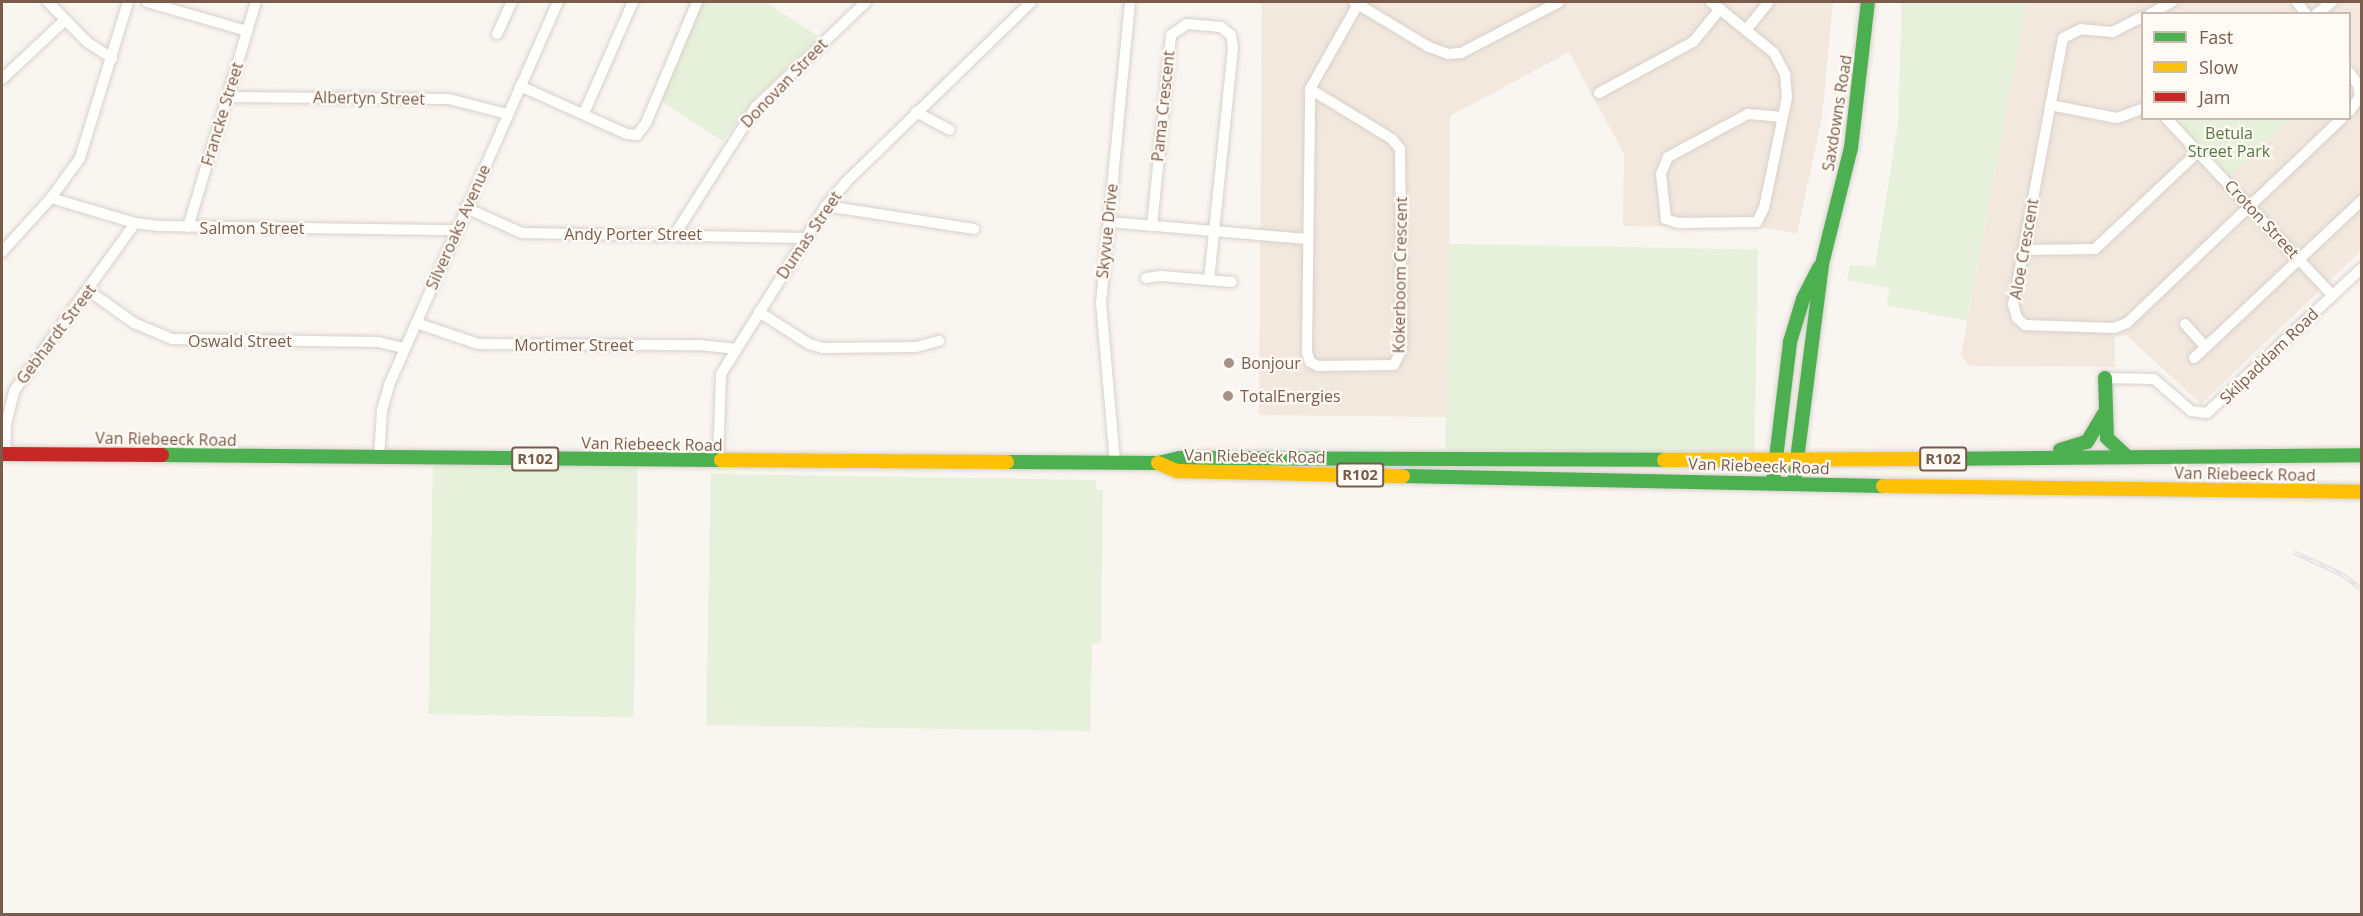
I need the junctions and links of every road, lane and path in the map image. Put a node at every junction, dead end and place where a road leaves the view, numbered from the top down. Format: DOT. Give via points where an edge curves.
graph roads {
  1 [pos="48,2"];
  2 [pos="128,2"];
  3 [pos="147,2"];
  4 [pos="256,2"];
  5 [pos="512,2"];
  6 [pos="558,2"];
  7 [pos="633,2"];
  8 [pos="697,2"];
  9 [pos="864,2"];
  10 [pos="1030,2"];
  11 [pos="1130,2"];
  12 [pos="1559,2"];
  13 [pos="1711,2"];
  14 [pos="1769,2"];
  15 [pos="1868,2"];
  16 [pos="2172,2"];
  17 [pos="2332,2"];
  18 [pos="1356,3"];
  19 [pos="1720,9"];
  20 [pos="2154,12"];
  21 [pos="2319,12"];
  22 [pos="2141,18"];
  23 [pos="65,20"];
  24 [pos="1746,30"];
  25 [pos="247,31"];
  26 [pos="497,34"];
  27 [pos="112,58"];
  28 [pos="2351,76"];
  29 [pos="2,79"];
  30 [pos="520,86"];
  31 [pos="1310,89"];
  32 [pos="1599,93"];
  33 [pos="228,97"];
  34 [pos="2050,105"];
  35 [pos="2351,108"];
  36 [pos="2141,109"];
  37 [pos="916,112"];
  38 [pos="584,113"];
  39 [pos="507,114"];
  40 [pos="1783,117"];
  41 [pos="2168,120"];
  42 [pos="2340,120"];
  43 [pos="950,130"];
  44 [pos="2198,152"];
  45 [pos="51,198"];
  46 [pos="2361,200"];
  47 [pos="826,206"];
  48 [pos="2250,207"];
  49 [pos="466,208"];
  50 [pos="1108,222"];
  51 [pos="135,223"];
  52 [pos="1152,226"];
  53 [pos="188,227"];
  54 [pos="974,229"];
  55 [pos="457,230"];
  56 [pos="1214,231"];
  57 [pos="675,234"];
  58 [pos="806,238"];
  59 [pos="1306,240"];
  60 [pos="2023,250"];
  61 [pos="2,252"];
  62 [pos="2299,259"];
  63 [pos="1822,264"];
  64 [pos="2361,268"];
  65 [pos="1146,278"];
  66 [pos="1209,280"];
  67 [pos="1232,282"];
  68 [pos="88,291"];
  69 [pos="2332,295"];
  70 [pos="759,312"];
  71 [pos="416,323"];
  72 [pos="2185,324"];
  73 [pos="939,341"];
  74 [pos="2206,347"];
  75 [pos="405,348"];
  76 [pos="735,349"];
  77 [pos="2194,358"];
  78 [pos="2105,378"];
  79 [pos="2104,414"];
  80 [pos="3,454"];
  81 [pos="2361,455"];
  82 [pos="2126,456"];
  83 [pos="379,458"];
  84 [pos="2010,458"];
  85 [pos="718,461"];
  86 [pos="1775,461"];
  87 [pos="1795,461"];
  88 [pos="1116,462"];
  89 [pos="1158,463"];
  90 [pos="1773,483"];
  91 [pos="1794,483"];
  92 [pos="2361,492"];
  1 -- 23 [label="street"];
  2 -- 27 [label="street"];
  3 -- 25 [label="street"];
  4 -- 25 [label="street, Francke Street"];
  5 -- 26 [label="street"];
  6 -- 30 [label="street, Silveroaks Avenue"];
  7 -- 38 [label="street"];
  8 -- 38 [label="street" via="642,130 627,134"];
  9 -- 57 [label="street, Donovan Street" via="756,107"];
  10 -- 37 [label="street, Dumas Street"];
  11 -- 50 [label="street, Skyvue Drive"];
  12 -- 18 [label="street" via="1455,54 1430,47"];
  13 -- 19 [label="street"];
  14 -- 24 [label="street"];
  15 -- 63 [label="main road, Saxdowns Road" via="1851,148"];
  16 -- 20 [label="street"];
  17 -- 21 [label="street"];
  18 -- 31 [label="street, Kokerboom Crescent"];
  19 -- 24 [label="street"];
  19 -- 32 [label="street" via="1686,47"];
  22 -- 34 [label="street, Aloe Crescent" via="2113,32 2081,29 2066,35"];
  23 -- 27 [label="street" via="102,55"];
  23 -- 29 [label="street"];
  24 -- 40 [label="street" via="1779,59 1788,84"];
  25 -- 33 [label="street, Francke Street"];
  27 -- 45 [label="street" via="80,158"];
  28 -- 35 [label="street" via="2360,96"];
  30 -- 38 [label="street"];
  30 -- 39 [label="street, Silveroaks Avenue"];
  31 -- 59 [label="street, Kokerboom Crescent"];
  31 -- 59 [label="street, Kokerboom Crescent" via="1392,139 1400,149 1402,349 1394,365 1318,366 1310,362 1306,352"];
  33 -- 39 [label="street, Albertyn Street" via="449,99"];
  33 -- 53 [label="street, Francke Street"];
  34 -- 36 [label="street" via="2117,118"];
  34 -- 60 [label="street, Aloe Crescent"];
  37 -- 43 [label="street"];
  37 -- 47 [label="street, Dumas Street"];
  39 -- 49 [label="street, Silveroaks Avenue"];
  40 -- 40 [label="street" via="1764,208 1757,222 1678,223 1666,219 1661,174 1668,157 1748,114"];
  41 -- 44 [label="street, Croton Street"];
  42 -- 48 [label="street, Aloe Crescent"];
  44 -- 48 [label="street, Croton Street"];
  44 -- 60 [label="street" via="2095,249"];
  45 -- 51 [label="street, Salmon Street"];
  45 -- 61 [label="street"];
  46 -- 62 [label="street"];
  47 -- 54 [label="street"];
  47 -- 58 [label="street, Dumas Street"];
  48 -- 60 [label="street, Aloe Crescent" via="2132,319 2114,328 2031,326 2021,322 2013,304"];
  48 -- 62 [label="street, Croton Street"];
  49 -- 55 [label="street, Silveroaks Avenue"];
  49 -- 57 [label="street, Andy Porter Street" via="522,233"];
  50 -- 52 [label="street"];
  50 -- 88 [label="street, Skyvue Drive" via="1101,313"];
  51 -- 53 [label="street, Salmon Street"];
  51 -- 68 [label="street, Gebhardt Street"];
  52 -- 56 [label="street"];
  52 -- 56 [label="street, Pama Crescent" via="1171,34 1187,24 1204,25 1225,29 1233,40"];
  53 -- 55 [label="street, Salmon Street"];
  55 -- 71 [label="street, Silveroaks Avenue"];
  56 -- 59 [label="street"];
  56 -- 66 [label="street"];
  57 -- 58 [label="street, Andy Porter Street"];
  58 -- 70 [label="street, Dumas Street"];
  62 -- 69 [label="street, Croton Street"];
  62 -- 74 [label="street"];
  63 -- 86 [label="main road, Saxdowns Road" via="1803,299 1790,342"];
  63 -- 87 [label="main road, Saxdowns Road"];
  64 -- 69 [label="street, Skilpaddam Road"];
  65 -- 66 [label="street"];
  66 -- 67 [label="street"];
  68 -- 75 [label="street, Oswald Street" via="134,323 172,339 378,342"];
  68 -- 80 [label="street, Gebhardt Street" via="14,391"];
  69 -- 78 [label="street, Skilpaddam Road" via="2207,413 2191,411 2154,379"];
  70 -- 73 [label="street" via="809,344 823,348 916,347"];
  70 -- 76 [label="street, Dumas Street"];
  71 -- 75 [label="street, Silveroaks Avenue"];
  71 -- 76 [label="street, Mortimer Street" via="478,344 699,345"];
  72 -- 74 [label="street"];
  74 -- 77 [label="street"];
  75 -- 83 [label="street, Silveroaks Avenue" via="384,398"];
  76 -- 85 [label="street, Dumas Street" via="720,379"];
  78 -- 79 [label="main road"];
  79 -- 82 [label="main road" via="2107,438"];
  79 -- 84 [label="main road" via="2096,434 2078,447"];
  80 -- 83 [label="main road, Van Riebeeck Road / R102"];
  81 -- 82 [label="main road, Van Riebeeck Road / R102"];
  82 -- 84 [label="main road, Van Riebeeck Road / R102"];
  83 -- 85 [label="main road, Van Riebeeck Road / R102"];
  84 -- 87 [label="main road, Van Riebeeck Road / R102"];
  85 -- 88 [label="main road, Van Riebeeck Road / R102"];
  86 -- 87 [label="main road, Van Riebeeck Road / R102"];
  86 -- 89 [label="main road, Van Riebeeck Road / R102" via="1179,458"];
  86 -- 90 [label="main road, Saxdowns Road"];
  87 -- 91 [label="main road, Saxdowns Road"];
  88 -- 89 [label="main road, Van Riebeeck Road / R102"];
  89 -- 90 [label="main road, Van Riebeeck Road / R102" via="1177,471"];
  90 -- 91 [label="main road, Van Riebeeck Road / R102"];
  91 -- 92 [label="main road, Van Riebeeck Road / R102"];
}
